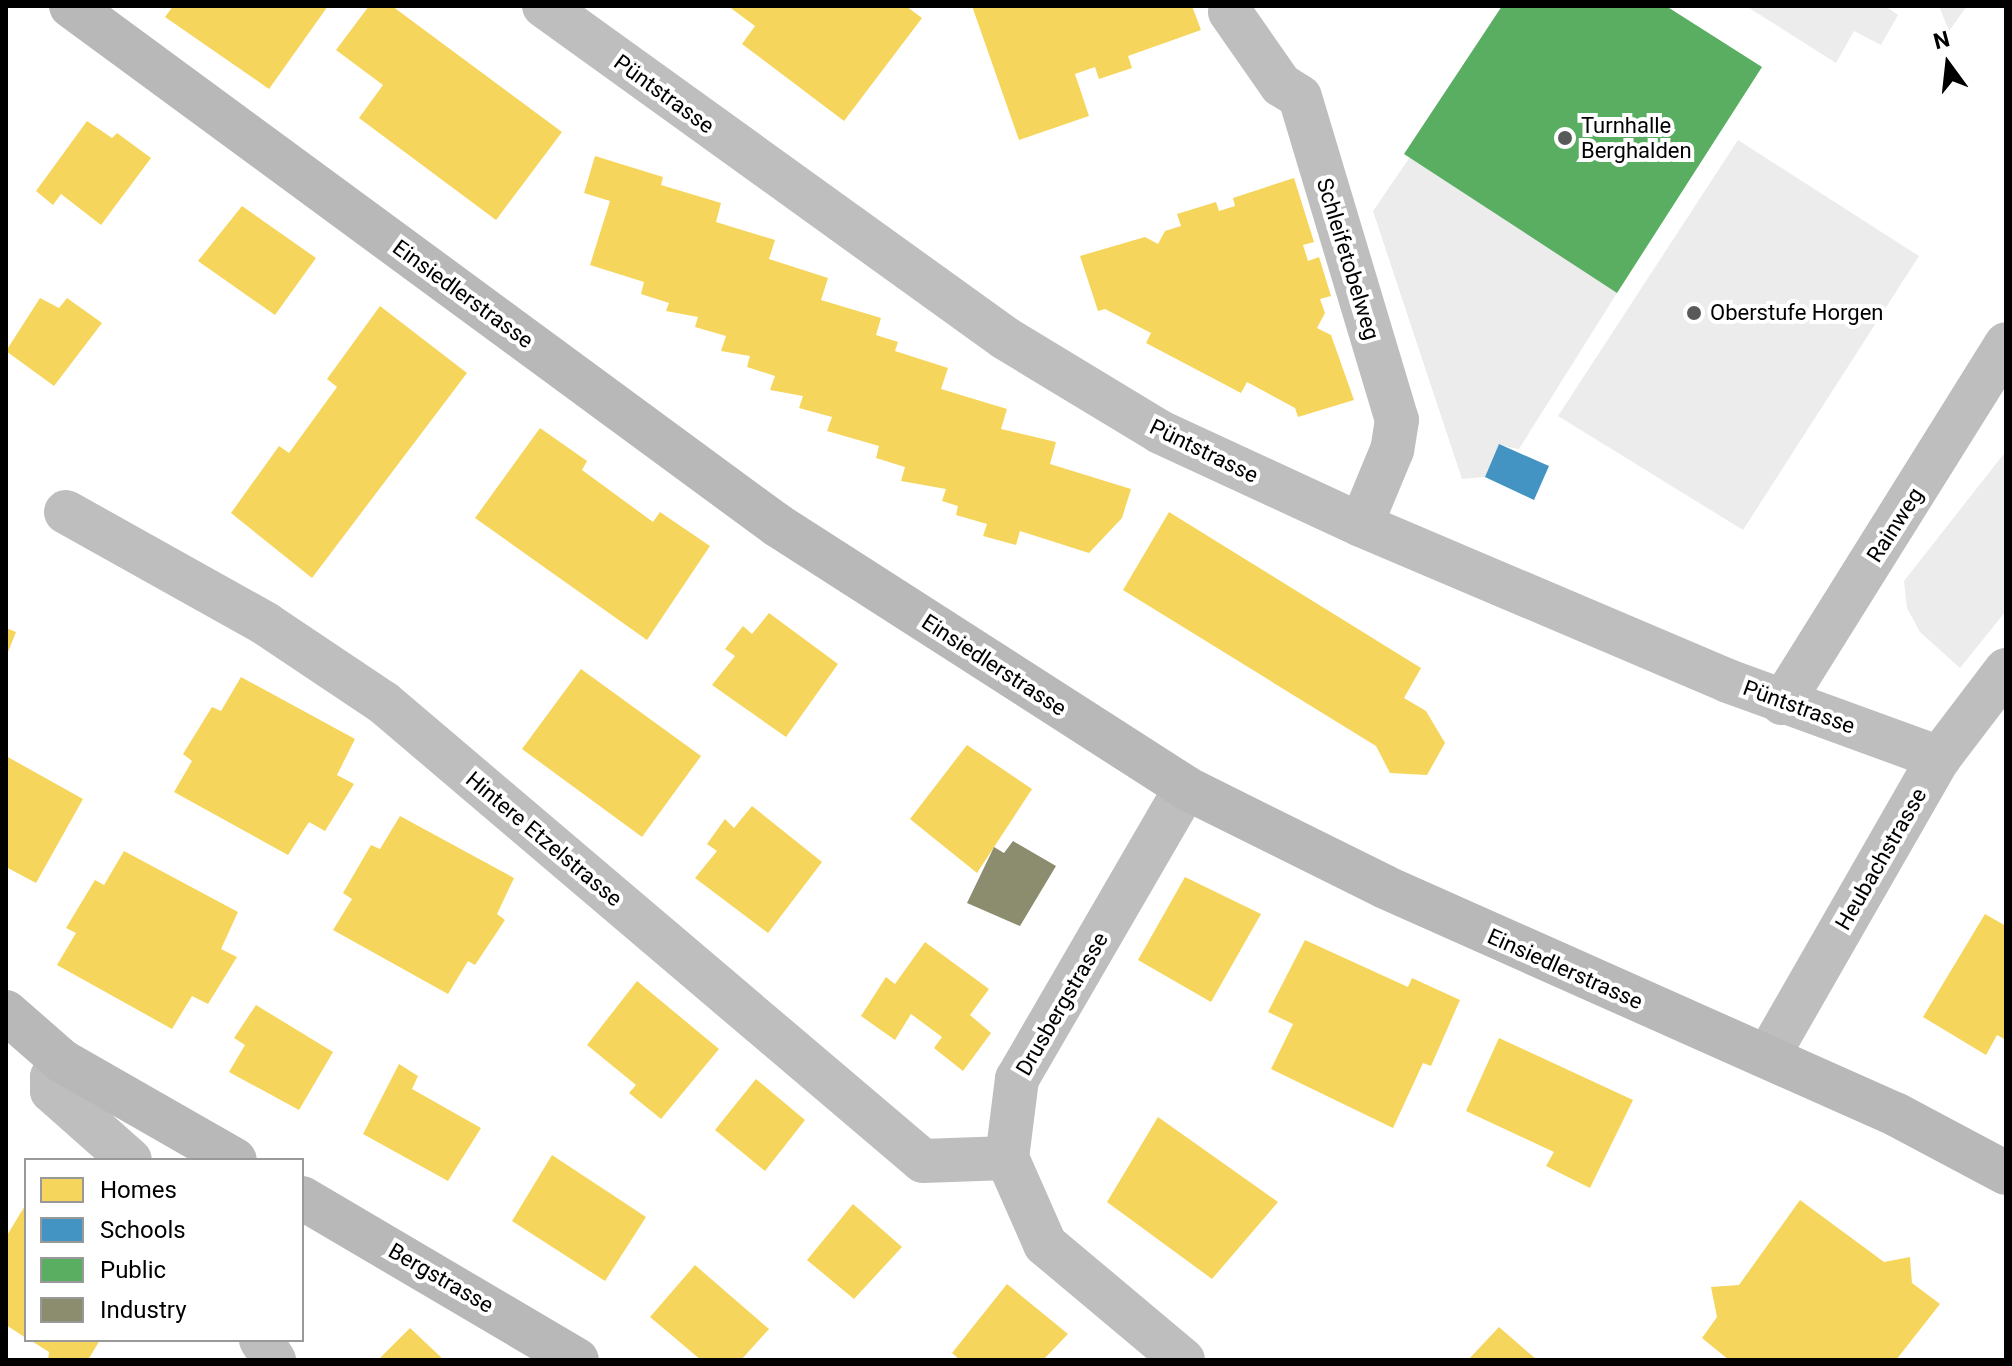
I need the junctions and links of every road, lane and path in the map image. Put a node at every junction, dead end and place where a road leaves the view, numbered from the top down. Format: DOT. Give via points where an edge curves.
graph roads {
  1 [pos="71,6"];
  2 [pos="544,6"];
  3 [pos="1230,12"];
  4 [pos="2006,344"];
  5 [pos="66,512"];
  6 [pos="1361,525"];
  7 [pos="2006,670"];
  8 [pos="1782,703"];
  9 [pos="1939,758"];
  10 [pos="1186,788"];
  11 [pos="6,1012"];
  12 [pos="1768,1056"];
  13 [pos="62,1061"];
  14 [pos="128,1158"];
  15 [pos="232,1158"];
  16 [pos="1007,1158"];
  17 [pos="2006,1173"];
  18 [pos="304,1199"];
  19 [pos="262,1342"];
  20 [pos="274,1360"];
  21 [pos="577,1360"];
  22 [pos="1183,1360"];
  1 -- 10 [label="main road, Einsiedlerstrasse" via="777,525"];
  2 -- 6 [label="street, Püntstrasse" via="1005,338 1160,432"];
  3 -- 6 [label="street, Schleifetobelweg" via="1281,85 1300,97 1397,420 1392,450"];
  4 -- 8 [label="street, Rainweg"];
  5 -- 16 [label="street, Hintere Etzelstrasse" via="266,624 384,703 923,1161"];
  6 -- 8 [label="street, Püntstrasse"];
  7 -- 9 [label="street, Heubachstrasse"];
  8 -- 9 [label="street, Püntstrasse"];
  9 -- 12 [label="street, Heubachstrasse"];
  10 -- 12 [label="main road, Einsiedlerstrasse" via="1385,887"];
  10 -- 16 [label="street, Drusbergstrasse" via="1017,1079"];
  11 -- 13 [label="main road"];
  12 -- 17 [label="main road, Einsiedlerstrasse"];
  13 -- 14 [label="street" via="52,1077 52,1091"];
  13 -- 15 [label="main road"];
  16 -- 22 [label="street" via="1045,1244"];
  18 -- 21 [label="main road, Bergstrasse"];
  19 -- 20 [label="street"];
}
